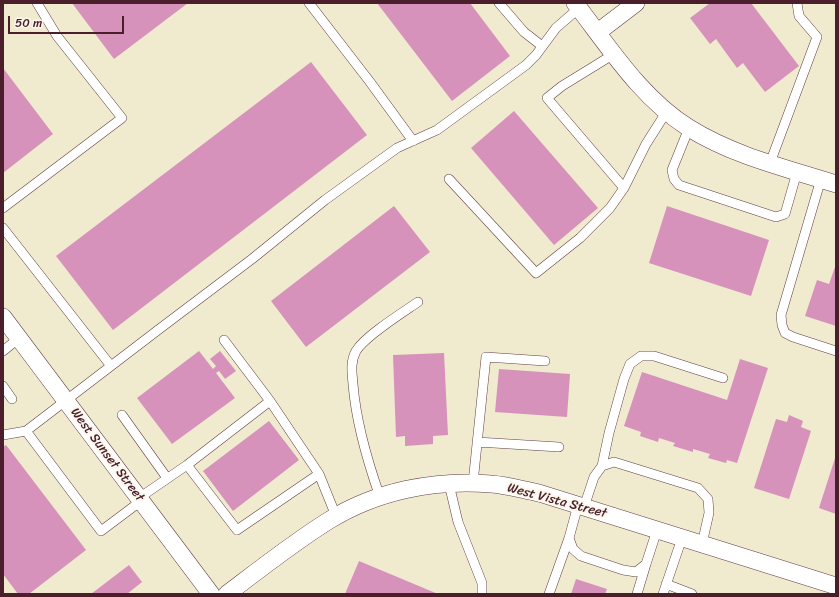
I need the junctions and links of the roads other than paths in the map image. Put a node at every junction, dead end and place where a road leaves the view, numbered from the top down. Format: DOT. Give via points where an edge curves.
graph roads {
  1 [pos="37,3"];
  2 [pos="308,3"];
  3 [pos="499,3"];
  4 [pos="636,3"];
  5 [pos="797,3"];
  6 [pos="577,5"];
  7 [pos="598,32"];
  8 [pos="542,46"];
  9 [pos="614,54"];
  10 [pos="667,111"];
  11 [pos="689,128"];
  12 [pos="413,141"];
  13 [pos="770,163"];
  14 [pos="798,172"];
  15 [pos="449,179"];
  16 [pos="828,181"];
  17 [pos="624,188"];
  18 [pos="3,208"];
  19 [pos="3,228"];
  20 [pos="418,302"];
  21 [pos="3,317"];
  22 [pos="19,338"];
  23 [pos="224,340"];
  24 [pos="3,351"];
  25 [pos="836,351"];
  26 [pos="545,361"];
  27 [pos="111,366"];
  28 [pos="723,378"];
  29 [pos="3,386"];
  30 [pos="12,399"];
  31 [pos="66,400"];
  32 [pos="270,401"];
  33 [pos="122,415"];
  34 [pos="26,431"];
  35 [pos="3,435"];
  36 [pos="477,442"];
  37 [pos="559,447"];
  38 [pos="187,465"];
  39 [pos="602,466"];
  40 [pos="319,474"];
  41 [pos="167,478"];
  42 [pos="473,483"];
  43 [pos="449,484"];
  44 [pos="380,497"];
  45 [pos="140,499"];
  46 [pos="581,506"];
  47 [pos="336,516"];
  48 [pos="657,530"];
  49 [pos="569,538"];
  50 [pos="682,538"];
  51 [pos="702,544"];
  52 [pos="646,564"];
  53 [pos="666,584"];
  54 [pos="836,586"];
  55 [pos="211,594"];
  56 [pos="227,594"];
  57 [pos="482,594"];
  58 [pos="549,594"];
  59 [pos="637,594"];
  60 [pos="663,594"];
  61 [pos="692,594"];
  1 -- 18 [label="lane" via="57,36 122,118"];
  2 -- 12 [label="lane"];
  3 -- 8 [label="lane" via="524,32"];
  4 -- 7 [label="street"];
  5 -- 13 [label="lane" via="799,16 817,37"];
  6 -- 7 [label="street"];
  6 -- 8 [label="lane"];
  7 -- 9 [label="street"];
  8 -- 12 [label="lane" via="526,65 437,130"];
  9 -- 10 [label="street" via="645,91"];
  9 -- 17 [label="lane" via="547,98"];
  10 -- 11 [label="street"];
  10 -- 17 [label="lane" via="646,144"];
  11 -- 13 [label="street" via="740,154"];
  11 -- 14 [label="lane" via="672,170 679,185 776,218 785,214"];
  12 -- 27 [label="lane" via="397,148 325,200"];
  13 -- 14 [label="street"];
  14 -- 16 [label="street"];
  15 -- 17 [label="lane" via="536,272 580,238 610,208"];
  16 -- 25 [label="lane" via="781,315 785,333"];
  19 -- 27 [label="lane"];
  20 -- 44 [label="lane" via="367,338 356,350 351,362 356,411 365,452"];
  21 -- 22 [label="street, West Sunset Street"];
  22 -- 24 [label="lane"];
  22 -- 31 [label="street, West Sunset Street"];
  23 -- 32 [label="lane"];
  26 -- 36 [label="lane" via="486,357"];
  27 -- 31 [label="lane"];
  28 -- 39 [label="lane" via="654,356 641,356 630,364"];
  29 -- 30 [label="lane"];
  31 -- 34 [label="lane"];
  31 -- 45 [label="street, West Sunset Street"];
  32 -- 38 [label="lane"];
  32 -- 40 [label="lane"];
  33 -- 41 [label="lane"];
  34 -- 35 [label="lane"];
  34 -- 45 [label="lane" via="101,531"];
  36 -- 37 [label="lane"];
  36 -- 42 [label="lane"];
  38 -- 40 [label="lane" via="237,530"];
  38 -- 41 [label="lane"];
  39 -- 46 [label="lane"];
  39 -- 51 [label="lane" via="614,462 698,488 708,499 709,513"];
  40 -- 47 [label="lane"];
  41 -- 45 [label="lane"];
  42 -- 43 [label="street, West Vista Street"];
  42 -- 46 [label="street, West Vista Street" via="515,488"];
  43 -- 44 [label="street, West Vista Street" via="419,486"];
  43 -- 57 [label="lane" via="458,522 482,583"];
  44 -- 47 [label="street, West Vista Street"];
  45 -- 55 [label="street, West Sunset Street"];
  46 -- 48 [label="street, West Vista Street"];
  46 -- 49 [label="lane"];
  47 -- 56 [label="street, West Vista Street" via="310,532"];
  48 -- 50 [label="street, West Vista Street"];
  48 -- 52 [label="lane"];
  49 -- 52 [label="lane" via="573,549 581,556 636,572"];
  49 -- 58 [label="lane"];
  50 -- 51 [label="street, West Vista Street"];
  50 -- 53 [label="lane"];
  51 -- 54 [label="street, West Vista Street"];
  52 -- 59 [label="lane"];
  53 -- 60 [label="lane"];
  53 -- 61 [label="lane"];
}
